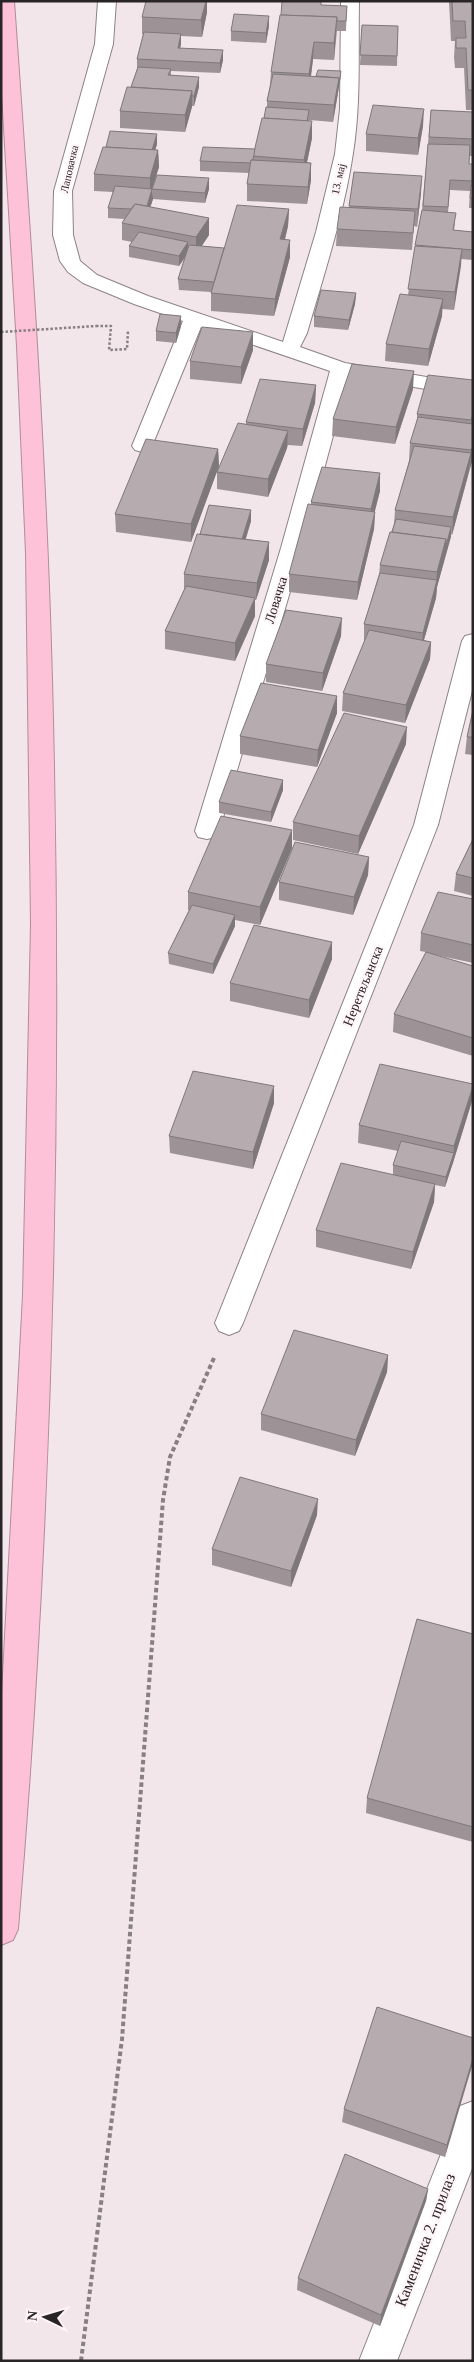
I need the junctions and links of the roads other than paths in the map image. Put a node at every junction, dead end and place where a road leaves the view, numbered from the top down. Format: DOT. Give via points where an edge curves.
graph roads {
  1 [pos="5,1"];
  2 [pos="107,1"];
  3 [pos="350,1"];
  4 [pos="194,319"];
  5 [pos="289,350"];
  6 [pos="341,368"];
  7 [pos="473,391"];
  8 [pos="142,446"];
  9 [pos="473,641"];
  10 [pos="207,830"];
  11 [pos="229,1323"];
  12 [pos="1,1929"];
  13 [pos="473,2118"];
  14 [pos="378,2361"];
  1 -- 12 [label="highway" via="37,536 44,944 38,1297 18,1706"];
  2 -- 4 [label="street, Лаповачка" via="104,44 63,190 63,235 70,261 85,275"];
  3 -- 5 [label="street, 13. мај" via="349,109 344,154 323,241"];
  4 -- 5 [label="street, Лаповачка"];
  4 -- 8 [label="street"];
  5 -- 6 [label="street, Лаповачка"];
  6 -- 7 [label="street, Лаповачка"];
  6 -- 10 [label="street, Ловачка" via="292,548"];
  9 -- 11 [label="street, Неретвљанска" via="426,825"];
  13 -- 14 [label="street, Каменичка 2. прилаз"];
}
